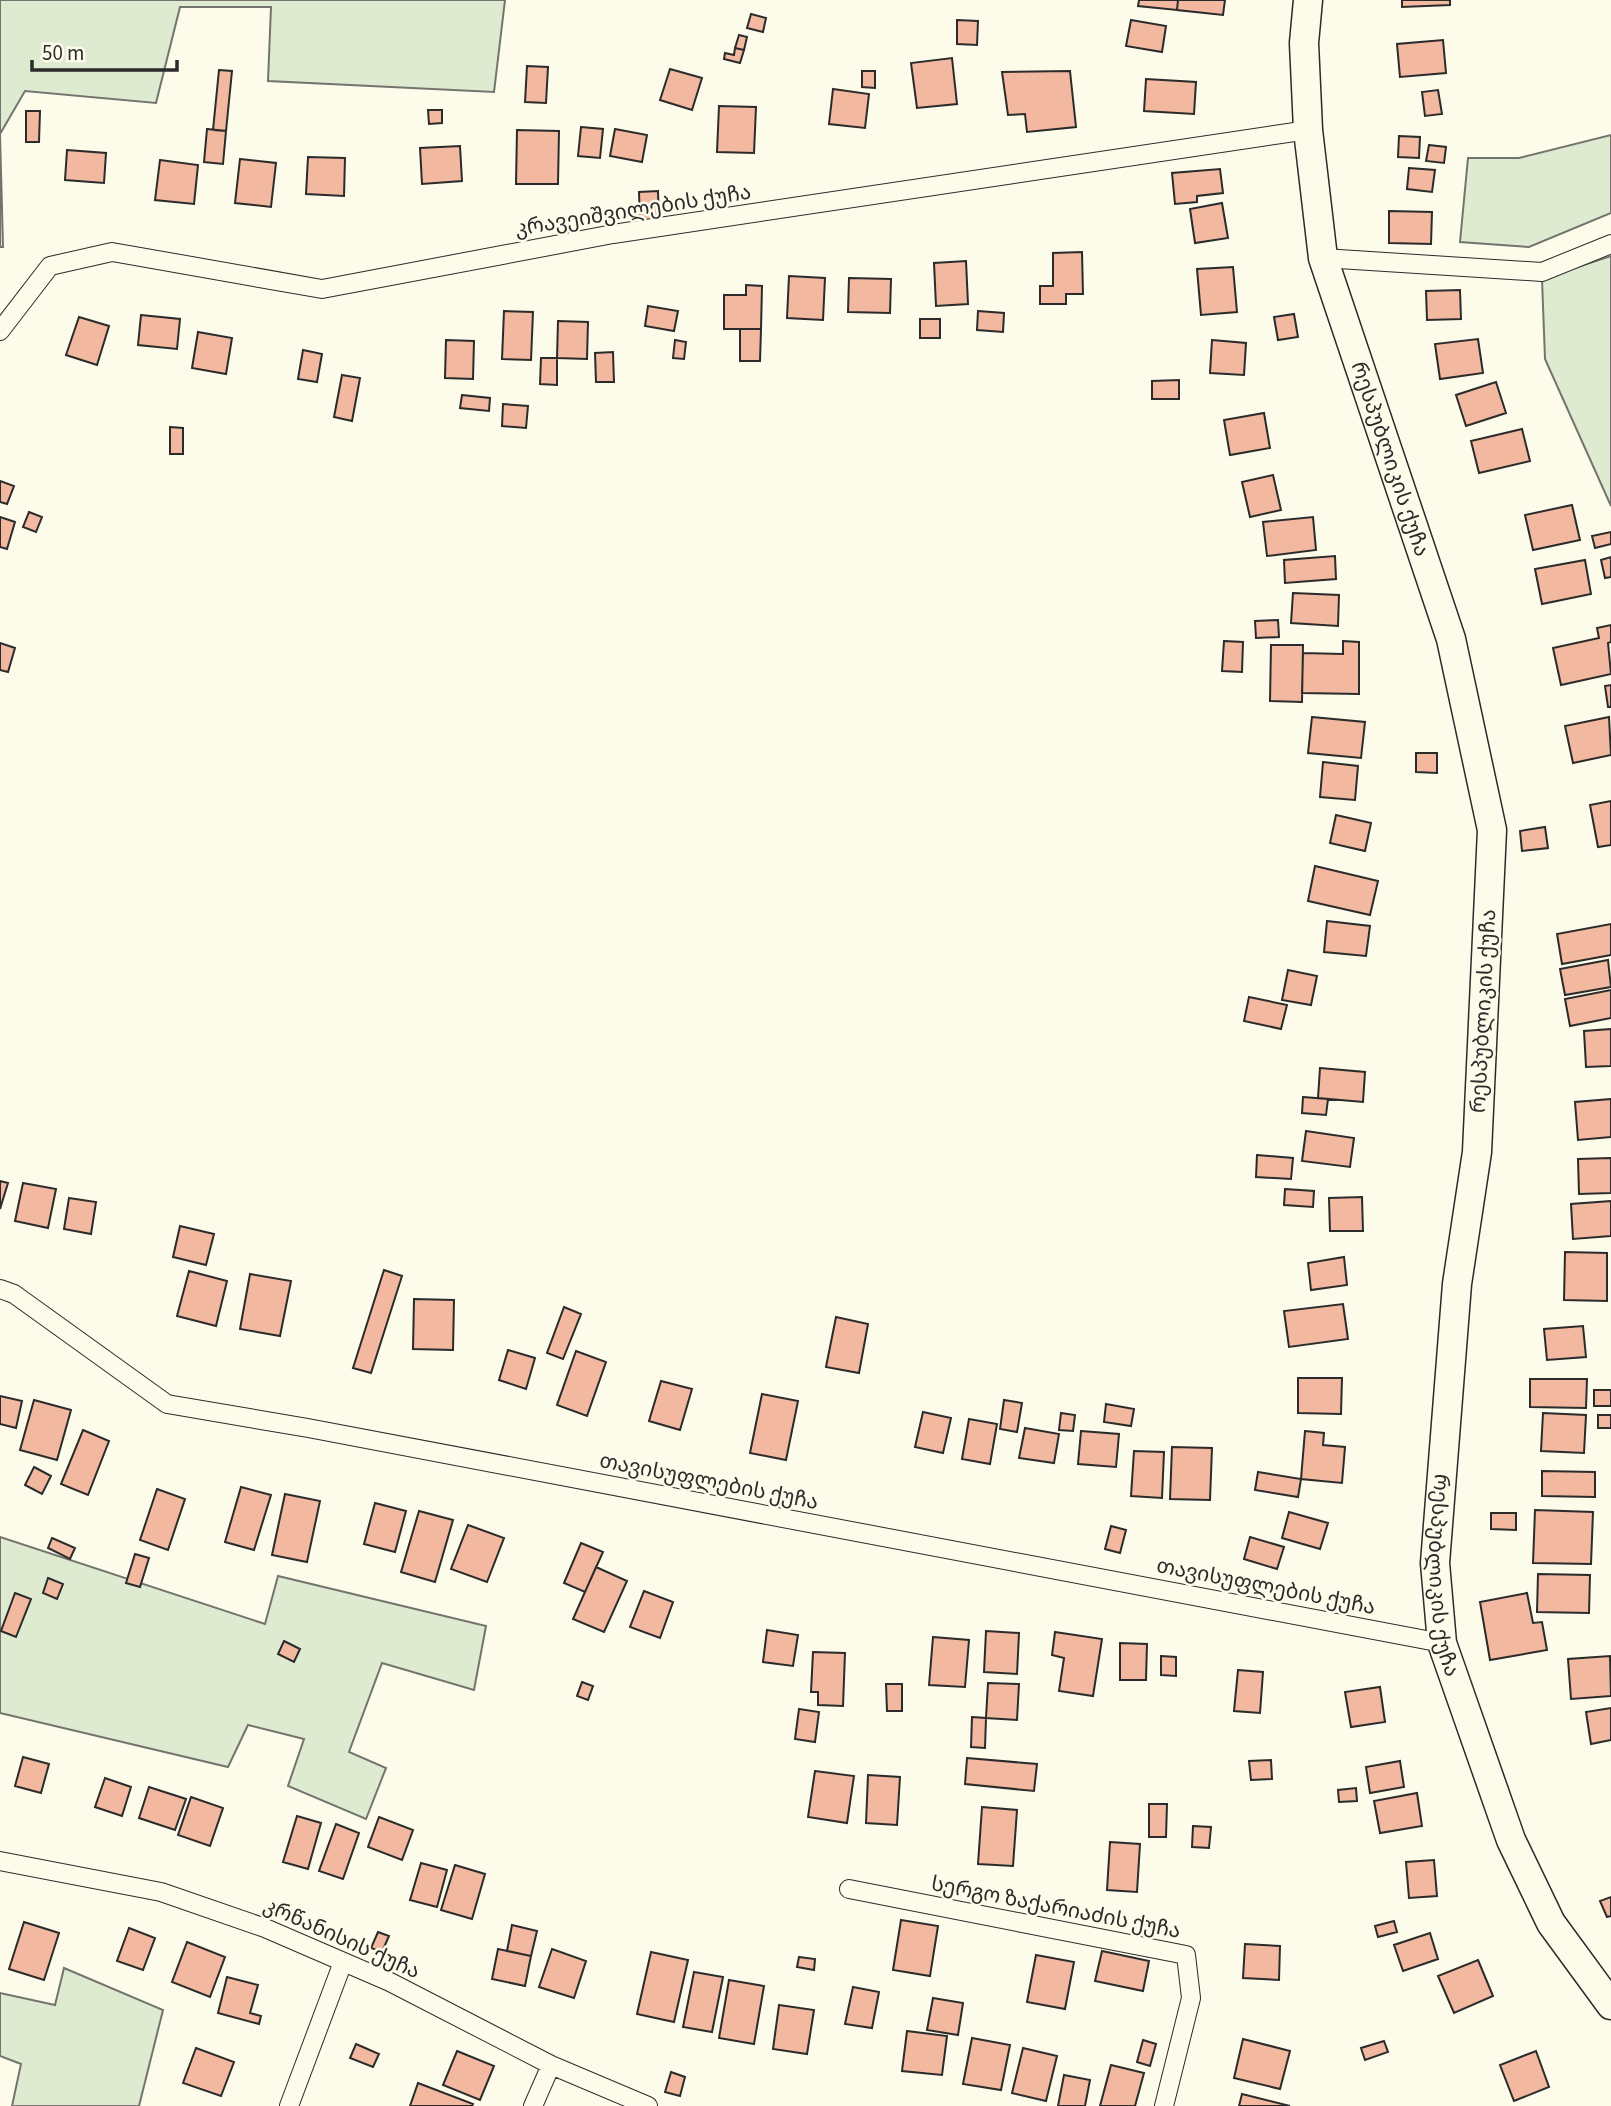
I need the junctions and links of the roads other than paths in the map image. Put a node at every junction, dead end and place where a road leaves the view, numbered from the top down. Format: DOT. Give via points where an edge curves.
graph roads {
  1 [pos="1308,0"];
  2 [pos="1308,130"];
  3 [pos="1611,244"];
  4 [pos="1323,258"];
  5 [pos="0,331"];
  6 [pos="0,1289"];
  7 [pos="1442,1643"];
  8 [pos="0,1861"];
  9 [pos="849,1889"];
  10 [pos="343,1962"];
  11 [pos="1611,2005"];
  12 [pos="551,2065"];
  13 [pos="289,2106"];
  14 [pos="533,2106"];
  15 [pos="648,2106"];
  16 [pos="1164,2106"];
  1 -- 2 [label="main road, რესპუბლიკის ქუჩა" via="1304,43"];
  2 -- 4 [label="main road, რესპუბლიკის ქუჩა"];
  2 -- 5 [label="street, კრავეიშვილების ქუჩა" via="613,234 322,289 112,252 50,266"];
  3 -- 4 [label="street" via="1542,272"];
  4 -- 7 [label="main road, რესპუბლიკის ქუჩა" via="1451,639 1492,830 1476,1152 1457,1284 1435,1563"];
  6 -- 7 [label="street, თავისუფლების ქუჩა" via="14,1294 167,1404"];
  7 -- 11 [label="main road, რესპუბლიკის ქუჩა" via="1511,1840 1551,1923"];
  8 -- 10 [label="street, კრწანისის ქუჩა" via="161,1892 265,1927"];
  9 -- 16 [label="street, სერგო ზაქარიაძის ქუჩა" via="1186,1955 1191,1998"];
  10 -- 12 [label="street, კრწანისის ქუჩა"];
  10 -- 13 [label="street"];
  12 -- 14 [label="street"];
  12 -- 15 [label="street, კრწანისის ქუჩა"];
}
